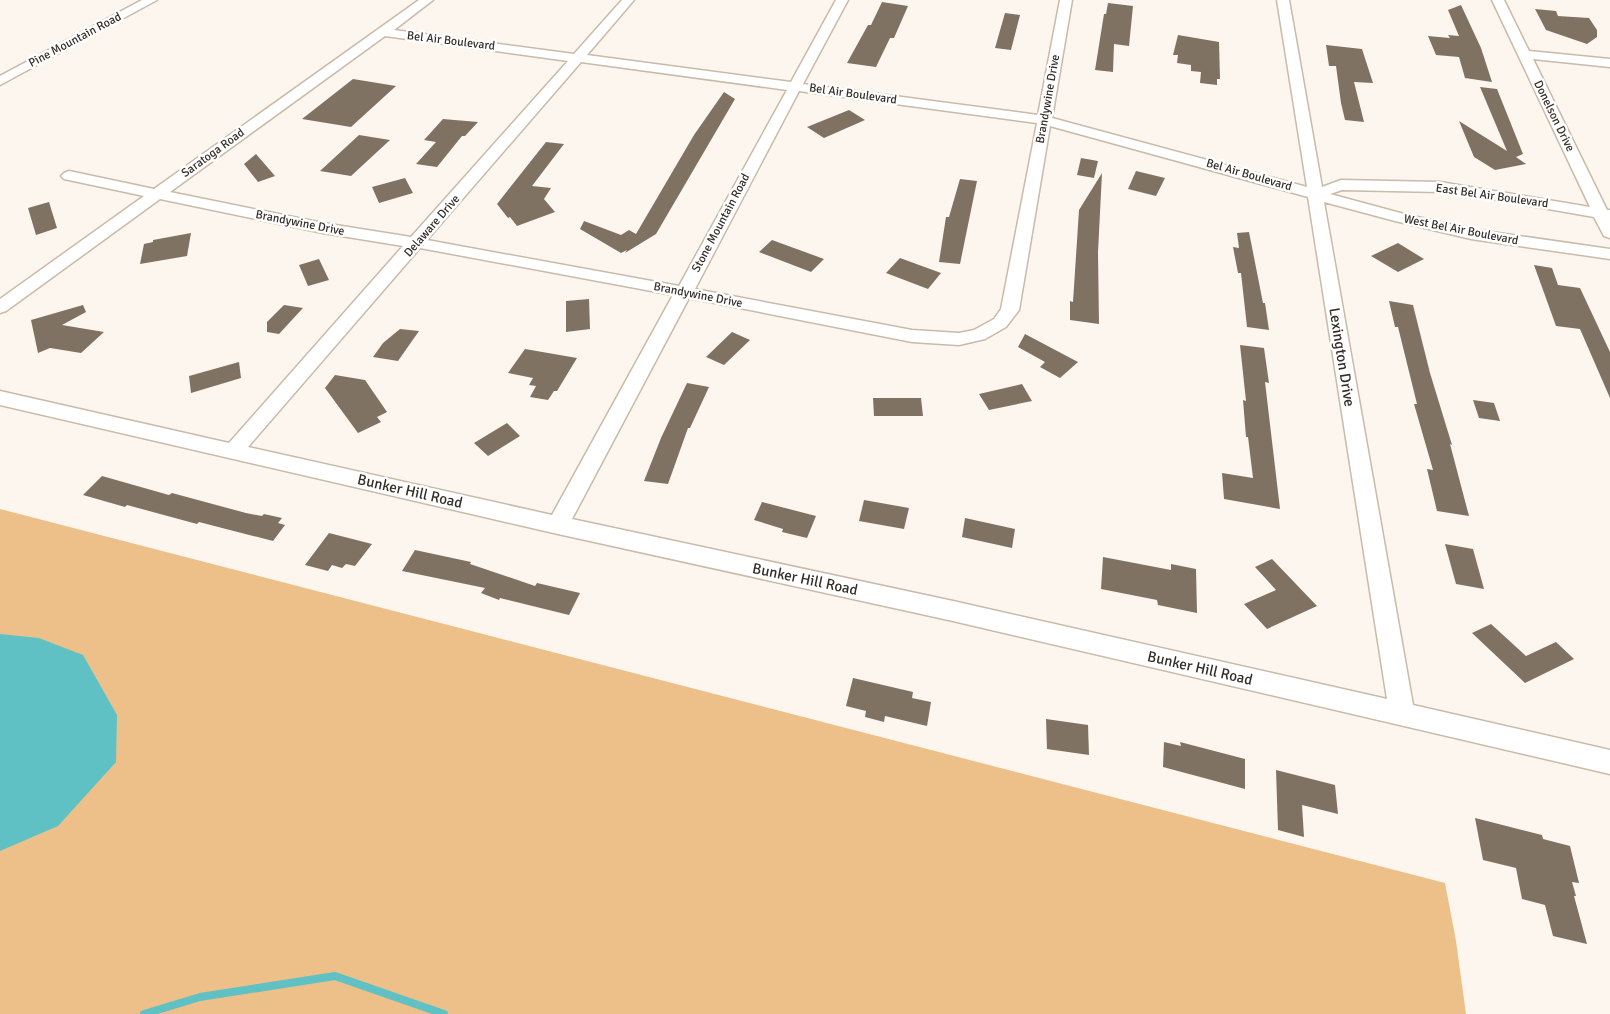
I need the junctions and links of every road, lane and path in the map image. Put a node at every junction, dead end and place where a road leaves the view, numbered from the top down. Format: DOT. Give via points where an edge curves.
graph roads {
  1 [pos="151,0"];
  2 [pos="427,0"];
  3 [pos="628,0"];
  4 [pos="842,0"];
  5 [pos="1066,0"];
  6 [pos="1282,0"];
  7 [pos="1498,0"];
  8 [pos="382,32"];
  9 [pos="1524,54"];
  10 [pos="578,57"];
  11 [pos="1610,63"];
  12 [pos="0,81"];
  13 [pos="796,86"];
  14 [pos="1044,120"];
  15 [pos="69,176"];
  16 [pos="1315,194"];
  17 [pos="156,195"];
  18 [pos="1605,214"];
  19 [pos="1610,233"];
  20 [pos="417,243"];
  21 [pos="1610,254"];
  22 [pos="684,292"];
  23 [pos="0,307"];
  24 [pos="0,398"];
  25 [pos="233,451"];
  26 [pos="558,525"];
  27 [pos="1402,715"];
  28 [pos="1610,762"];
  1 -- 12 [label="street, Pine Mountain Road"];
  2 -- 8 [label="street, Saratoga Road"];
  3 -- 10 [label="street, Delaware Drive"];
  4 -- 13 [label="street, Stone Mountain Road"];
  5 -- 14 [label="street, Brandywine Drive"];
  6 -- 16 [label="street, Lexington Drive"];
  7 -- 9 [label="street, Donelson Drive"];
  8 -- 10 [label="street, Bel Air Boulevard"];
  8 -- 17 [label="street, Saratoga Road"];
  9 -- 11 [label="street"];
  9 -- 18 [label="street, Donelson Drive"];
  10 -- 13 [label="street, Bel Air Boulevard"];
  10 -- 20 [label="street, Delaware Drive"];
  13 -- 14 [label="street, Bel Air Boulevard"];
  13 -- 22 [label="street, Stone Mountain Road"];
  14 -- 16 [label="street, Bel Air Boulevard"];
  14 -- 22 [label="street, Brandywine Drive" via="1010,310 1000,323 979,334 959,339 912,336"];
  15 -- 17 [label="street, Brandywine Drive"];
  16 -- 18 [label="street, East Bel Air Boulevard" via="1341,185 1440,187"];
  16 -- 21 [label="street, West Bel Air Boulevard" via="1471,234"];
  16 -- 27 [label="street, Lexington Drive"];
  17 -- 20 [label="street, Brandywine Drive"];
  17 -- 23 [label="street, Saratoga Road"];
  18 -- 19 [label="street, Donelson Drive"];
  20 -- 22 [label="street, Brandywine Drive"];
  20 -- 25 [label="street, Delaware Drive"];
  22 -- 26 [label="street, Stone Mountain Road"];
  24 -- 25 [label="street, Bunker Hill Road"];
  25 -- 26 [label="street, Bunker Hill Road"];
  26 -- 27 [label="street, Bunker Hill Road" via="953,611"];
  27 -- 28 [label="street, Bunker Hill Road"];
}
